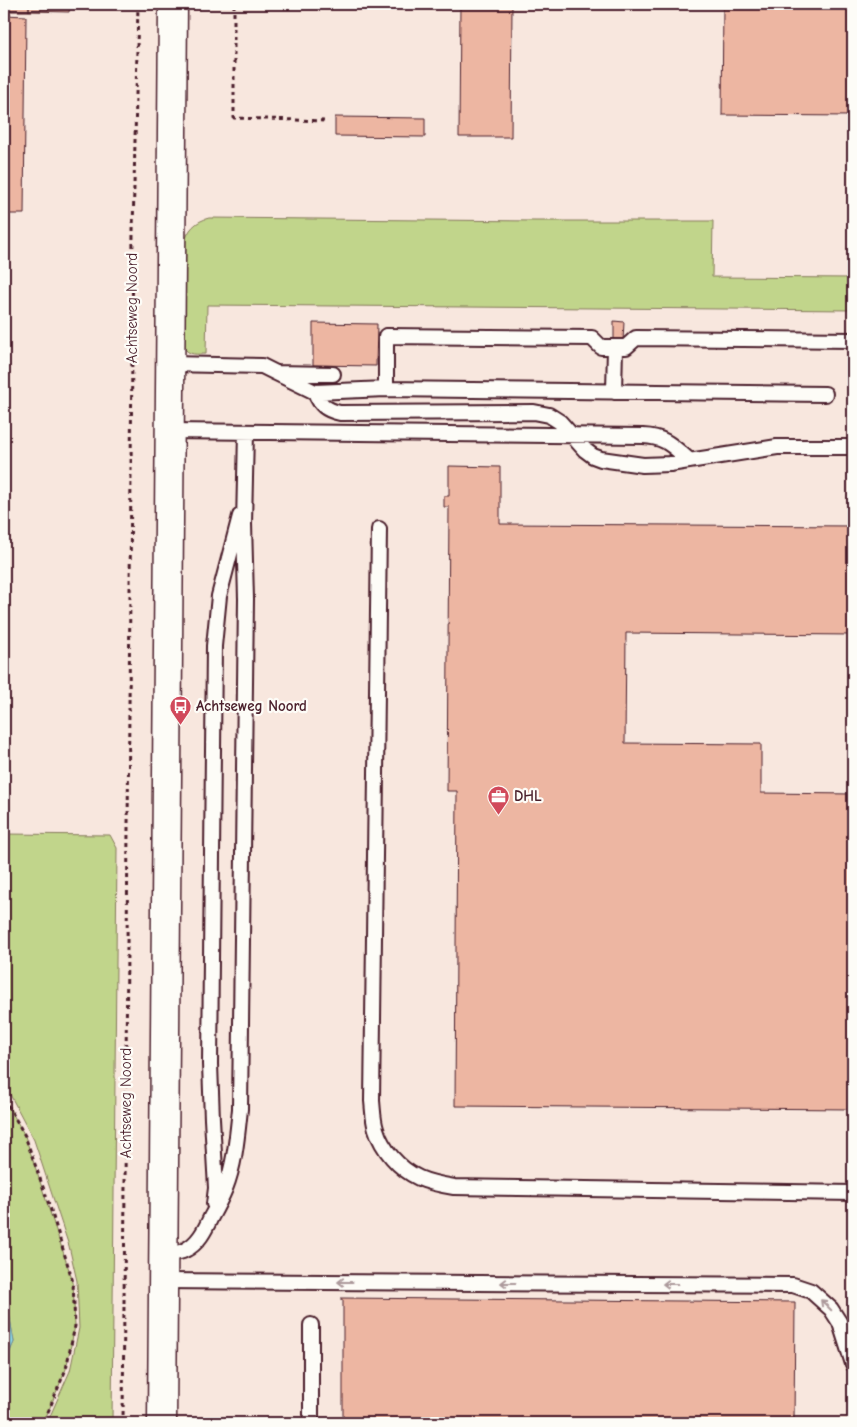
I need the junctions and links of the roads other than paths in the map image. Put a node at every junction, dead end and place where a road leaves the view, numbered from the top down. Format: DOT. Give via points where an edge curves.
graph roads {
  1 [pos="173,4"];
  2 [pos="853,340"];
  3 [pos="614,347"];
  4 [pos="170,364"];
  5 [pos="276,373"];
  6 [pos="332,374"];
  7 [pos="386,389"];
  8 [pos="315,392"];
  9 [pos="614,392"];
  10 [pos="825,394"];
  11 [pos="169,431"];
  12 [pos="246,432"];
  13 [pos="572,435"];
  14 [pos="853,447"];
  15 [pos="690,461"];
  16 [pos="245,497"];
  17 [pos="379,529"];
  18 [pos="853,1193"];
  19 [pos="210,1219"];
  20 [pos="162,1254"];
  21 [pos="162,1281"];
  22 [pos="311,1325"];
  23 [pos="853,1364"];
  24 [pos="162,1423"];
  25 [pos="311,1423"];
  1 -- 4 [label="street"];
  2 -- 3 [label="lane" via="636,338 626,347"];
  3 -- 7 [label="lane" via="601,347 592,338 386,336"];
  3 -- 9 [label="lane"];
  4 -- 5 [label="lane" via="262,366"];
  4 -- 11 [label="street"];
  5 -- 6 [label="lane"];
  5 -- 8 [label="lane"];
  7 -- 8 [label="lane"];
  7 -- 9 [label="lane"];
  8 -- 13 [label="lane" via="318,402 330,411 340,413 534,412 555,418"];
  9 -- 10 [label="lane"];
  11 -- 12 [label="lane"];
  11 -- 20 [label="street"];
  12 -- 13 [label="lane"];
  12 -- 16 [label="lane"];
  13 -- 15 [label="lane" via="655,436"];
  13 -- 15 [label="lane" via="585,450 601,459 643,465"];
  14 -- 15 [label="lane" via="777,447"];
  16 -- 19 [label="lane" via="219,596 214,646 210,1064 216,1188"];
  16 -- 19 [label="lane" via="240,1109 232,1168 225,1191"];
  17 -- 18 [label="lane" via="372,1101 375,1128 386,1150 403,1168 419,1178 454,1187"];
  19 -- 20 [label="lane" via="200,1237 186,1250"];
  20 -- 21 [label="street"];
  23 -- 21 [label="lane, one-way" via="840,1323 830,1309 811,1290 793,1285"];
  21 -- 24 [label="street"];
  22 -- 25 [label="lane"];
}
